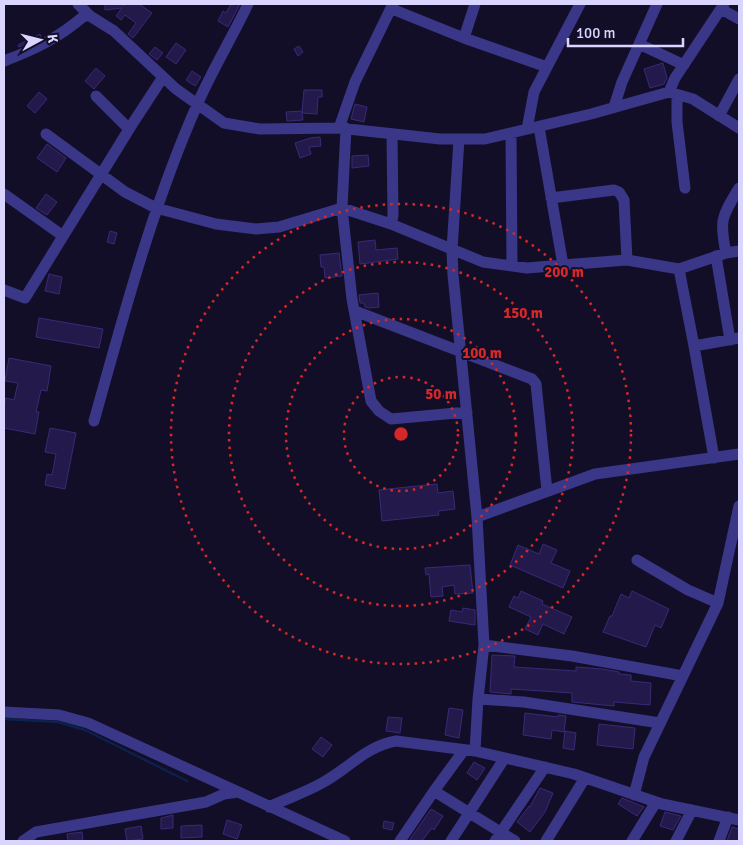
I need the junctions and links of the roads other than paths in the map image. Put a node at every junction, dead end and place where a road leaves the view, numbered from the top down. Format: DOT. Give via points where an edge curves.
graph roads {
  1 [pos="78,4"];
  2 [pos="248,4"];
  3 [pos="475,4"];
  4 [pos="579,4"];
  5 [pos="657,4"];
  6 [pos="392,6"];
  7 [pos="722,6"];
  8 [pos="90,16"];
  9 [pos="739,18"];
  10 [pos="464,38"];
  11 [pos="639,44"];
  12 [pos="4,61"];
  13 [pos="684,65"];
  14 [pos="547,68"];
  15 [pos="164,77"];
  16 [pos="739,79"];
  17 [pos="673,93"];
  18 [pos="96,96"];
  19 [pos="197,104"];
  20 [pos="614,108"];
  21 [pos="719,116"];
  22 [pos="539,126"];
  23 [pos="343,128"];
  24 [pos="739,128"];
  25 [pos="129,129"];
  26 [pos="527,130"];
  27 [pos="512,133"];
  28 [pos="46,134"];
  29 [pos="392,134"];
  30 [pos="459,139"];
  31 [pos="102,174"];
  32 [pos="685,188"];
  33 [pos="739,188"];
  34 [pos="4,194"];
  35 [pos="551,198"];
  36 [pos="156,208"];
  37 [pos="342,208"];
  38 [pos="392,224"];
  39 [pos="63,236"];
  40 [pos="452,250"];
  41 [pos="739,251"];
  42 [pos="721,254"];
  43 [pos="627,260"];
  44 [pos="562,265"];
  45 [pos="512,266"];
  46 [pos="679,269"];
  47 [pos="4,290"];
  48 [pos="354,311"];
  49 [pos="735,339"];
  50 [pos="694,346"];
  51 [pos="460,352"];
  52 [pos="467,412"];
  53 [pos="94,421"];
  54 [pos="739,454"];
  55 [pos="714,458"];
  56 [pos="547,491"];
  57 [pos="739,506"];
  58 [pos="477,517"];
  59 [pos="637,560"];
  60 [pos="718,603"];
  61 [pos="484,645"];
  62 [pos="683,676"];
  63 [pos="478,699"];
  64 [pos="4,712"];
  65 [pos="660,723"];
  66 [pos="470,750"];
  67 [pos="504,759"];
  68 [pos="544,767"];
  69 [pos="585,778"];
  70 [pos="434,791"];
  71 [pos="238,792"];
  72 [pos="634,795"];
  73 [pos="656,802"];
  74 [pos="269,807"];
  75 [pos="692,810"];
  76 [pos="469,812"];
  77 [pos="734,818"];
  78 [pos="501,831"];
  79 [pos="630,840"];
  80 [pos="23,841"];
  81 [pos="345,841"];
  82 [pos="400,841"];
  83 [pos="451,841"];
  84 [pos="495,841"];
  85 [pos="515,841"];
  86 [pos="546,841"];
  87 [pos="676,841"];
  88 [pos="719,841"];
  1 -- 8 [label="street"];
  2 -- 19 [label="street"];
  3 -- 10 [label="street"];
  4 -- 14 [label="street"];
  5 -- 11 [label="street"];
  6 -- 10 [label="street"];
  6 -- 23 [label="street" via="355,82"];
  7 -- 9 [label="street"];
  7 -- 13 [label="street"];
  8 -- 12 [label="street" via="84,16 65,32 30,51"];
  8 -- 15 [label="street" via="114,31"];
  10 -- 14 [label="street"];
  11 -- 13 [label="street"];
  11 -- 20 [label="street"];
  13 -- 17 [label="street"];
  14 -- 26 [label="street" via="534,92"];
  15 -- 19 [label="street"];
  15 -- 25 [label="street"];
  16 -- 21 [label="street"];
  17 -- 20 [label="street"];
  17 -- 21 [label="street" via="693,99"];
  17 -- 32 [label="street"];
  18 -- 25 [label="street"];
  19 -- 23 [label="street" via="224,123 260,129"];
  19 -- 36 [label="street"];
  20 -- 22 [label="street"];
  21 -- 24 [label="street"];
  22 -- 26 [label="street"];
  22 -- 35 [label="street"];
  23 -- 29 [label="street"];
  23 -- 37 [label="street"];
  25 -- 31 [label="street"];
  26 -- 27 [label="street"];
  27 -- 30 [label="street" via="485,139"];
  27 -- 45 [label="street"];
  28 -- 31 [label="street"];
  29 -- 30 [label="street"];
  29 -- 38 [label="street"];
  30 -- 40 [label="street"];
  31 -- 36 [label="street" via="125,192"];
  31 -- 39 [label="street"];
  33 -- 42 [label="street" via="724,214"];
  34 -- 39 [label="street"];
  35 -- 43 [label="street" via="619,192 624,200"];
  35 -- 44 [label="street"];
  36 -- 37 [label="street" via="216,224 256,229 279,227"];
  36 -- 53 [label="street"];
  37 -- 38 [label="street"];
  37 -- 48 [label="street"];
  38 -- 40 [label="street"];
  39 -- 47 [label="street" via="25,298"];
  40 -- 45 [label="street" via="483,262"];
  40 -- 51 [label="street"];
  41 -- 42 [label="street"];
  42 -- 46 [label="street"];
  42 -- 49 [label="street"];
  43 -- 44 [label="street"];
  43 -- 46 [label="street"];
  44 -- 45 [label="street"];
  46 -- 50 [label="street"];
  48 -- 51 [label="street"];
  48 -- 52 [label="street" via="371,401 379,411 391,418"];
  49 -- 50 [label="street"];
  50 -- 55 [label="street"];
  51 -- 52 [label="street"];
  51 -- 56 [label="street" via="532,379 536,384"];
  52 -- 58 [label="street"];
  54 -- 55 [label="street"];
  55 -- 56 [label="street" via="595,474"];
  56 -- 58 [label="street"];
  57 -- 60 [label="street"];
  58 -- 61 [label="street"];
  59 -- 60 [label="street" via="688,590"];
  60 -- 62 [label="street"];
  61 -- 62 [label="street" via="572,656"];
  61 -- 63 [label="street"];
  62 -- 65 [label="street"];
  63 -- 65 [label="street" via="524,702"];
  63 -- 66 [label="street"];
  64 -- 71 [label="street" via="59,715 88,723"];
  65 -- 72 [label="street" via="644,757"];
  66 -- 67 [label="street"];
  66 -- 70 [label="street"];
  66 -- 74 [label="street" via="396,741 384,743 322,783"];
  67 -- 68 [label="street"];
  67 -- 76 [label="street"];
  68 -- 69 [label="street"];
  68 -- 78 [label="street"];
  69 -- 72 [label="street"];
  69 -- 86 [label="street"];
  70 -- 76 [label="street"];
  70 -- 82 [label="street"];
  71 -- 74 [label="street"];
  71 -- 80 [label="street" via="206,802 36,832"];
  72 -- 73 [label="street"];
  73 -- 75 [label="street"];
  73 -- 79 [label="street"];
  74 -- 81 [label="street"];
  75 -- 77 [label="street"];
  75 -- 87 [label="street"];
  76 -- 78 [label="street"];
  76 -- 83 [label="street"];
  77 -- 88 [label="street"];
  78 -- 84 [label="street"];
  78 -- 85 [label="street"];
}
